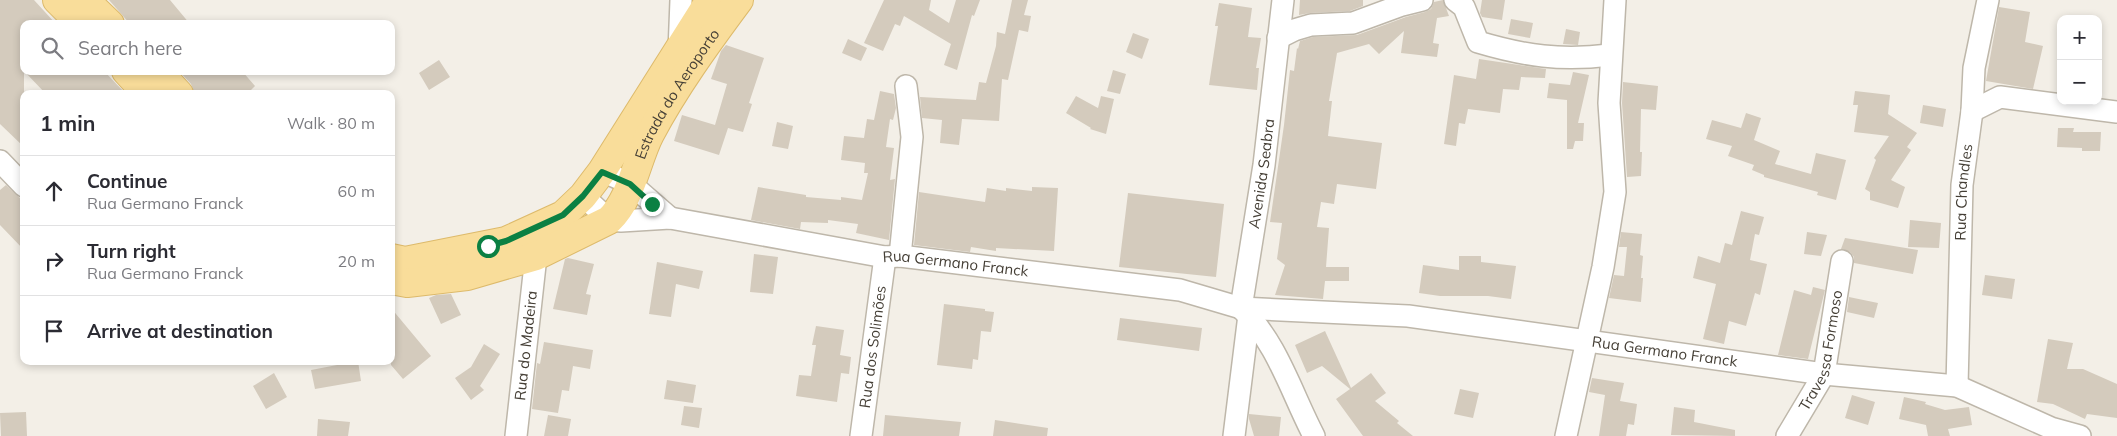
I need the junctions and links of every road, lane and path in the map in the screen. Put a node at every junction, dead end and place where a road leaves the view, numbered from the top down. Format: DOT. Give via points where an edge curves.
graph roads {
  1 [pos="57,0"];
  2 [pos="85,0"];
  3 [pos="681,0"];
  4 [pos="710,0"];
  5 [pos="739,0"];
  6 [pos="1283,0"];
  7 [pos="1422,0"];
  8 [pos="1456,0"];
  9 [pos="1614,0"];
  10 [pos="1988,0"];
  11 [pos="77,20"];
  12 [pos="106,20"];
  13 [pos="1278,38"];
  14 [pos="1610,55"];
  15 [pos="683,61"];
  16 [pos="130,75"];
  17 [pos="162,75"];
  18 [pos="906,86"];
  19 [pos="143,90"];
  20 [pos="175,90"];
  21 [pos="656,104"];
  22 [pos="1972,111"];
  23 [pos="2117,112"];
  24 [pos="0,161"];
  25 [pos="602,172"];
  26 [pos="20,182"];
  27 [pos="630,184"];
  28 [pos="583,196"];
  29 [pos="670,218"];
  30 [pos="610,220"];
  31 [pos="536,256"];
  32 [pos="893,256"];
  33 [pos="395,259"];
  34 [pos="1842,261"];
  35 [pos="395,281"];
  36 [pos="1245,312"];
  37 [pos="1586,340"];
  38 [pos="1824,374"];
  39 [pos="1957,386"];
  40 [pos="516,436"];
  41 [pos="861,436"];
  42 [pos="1234,436"];
  43 [pos="1314,436"];
  44 [pos="1566,436"];
  45 [pos="1787,436"];
  46 [pos="2080,436"];
  1 -- 11 [label="main road"];
  2 -- 12 [label="main road"];
  3 -- 15 [label="street"];
  4 -- 15 [label="main road, Estrada do Aeroporto"];
  5 -- 15 [label="main road, Estrada do Aeroporto"];
  6 -- 13 [label="street, Avenida Seabra"];
  7 -- 13 [label="street" via="1353,23 1311,25"];
  8 -- 14 [label="street" via="1464,8 1478,42 1515,53 1577,59"];
  9 -- 14 [label="street"];
  10 -- 22 [label="street, Rua Chandles" via="1974,68"];
  13 -- 36 [label="street, Avenida Seabra"];
  14 -- 37 [label="street" via="1614,192 1603,267"];
  15 -- 21 [label="main road, Estrada do Aeroporto"];
  16 -- 19 [label="main road"];
  17 -- 20 [label="main road"];
  18 -- 32 [label="street, Rua dos Solimões" via="912,137"];
  21 -- 25 [label="main road, Estrada do Aeroporto"];
  21 -- 27 [label="main road, Estrada do Aeroporto"];
  22 -- 23 [label="street" via="2000,96"];
  22 -- 39 [label="street, Rua Chandles" via="1962,185"];
  24 -- 26 [label="street"];
  25 -- 27 [label="street"];
  25 -- 28 [label="main road"];
  27 -- 29 [label="street"];
  27 -- 30 [label="main road, Estrada do Aeroporto"];
  28 -- 30 [label="street"];
  28 -- 33 [label="main road" via="563,215 506,241 404,261"];
  29 -- 30 [label="street, Rua Germano Franck"];
  29 -- 32 [label="street, Rua Germano Franck"];
  30 -- 31 [label="main road, Rua Germano Franck"];
  31 -- 35 [label="main road, Rua Germano Franck" via="467,276 407,283"];
  31 -- 40 [label="street, Rua do Madeira"];
  32 -- 36 [label="street, Rua Germano Franck" via="1180,290"];
  32 -- 41 [label="street, Rua dos Solimões"];
  34 -- 38 [label="street, Travessa Formoso"];
  36 -- 37 [label="street, Rua Germano Franck" via="1408,316"];
  36 -- 42 [label="street, Avenida Seabra"];
  36 -- 43 [label="street" via="1270,344"];
  37 -- 38 [label="street, Rua Germano Franck"];
  37 -- 44 [label="street"];
  38 -- 39 [label="street, Rua Germano Franck"];
  38 -- 45 [label="street, Travessa Formoso"];
  39 -- 46 [label="street, Rua Germano Franck" via="2051,428"];
}
